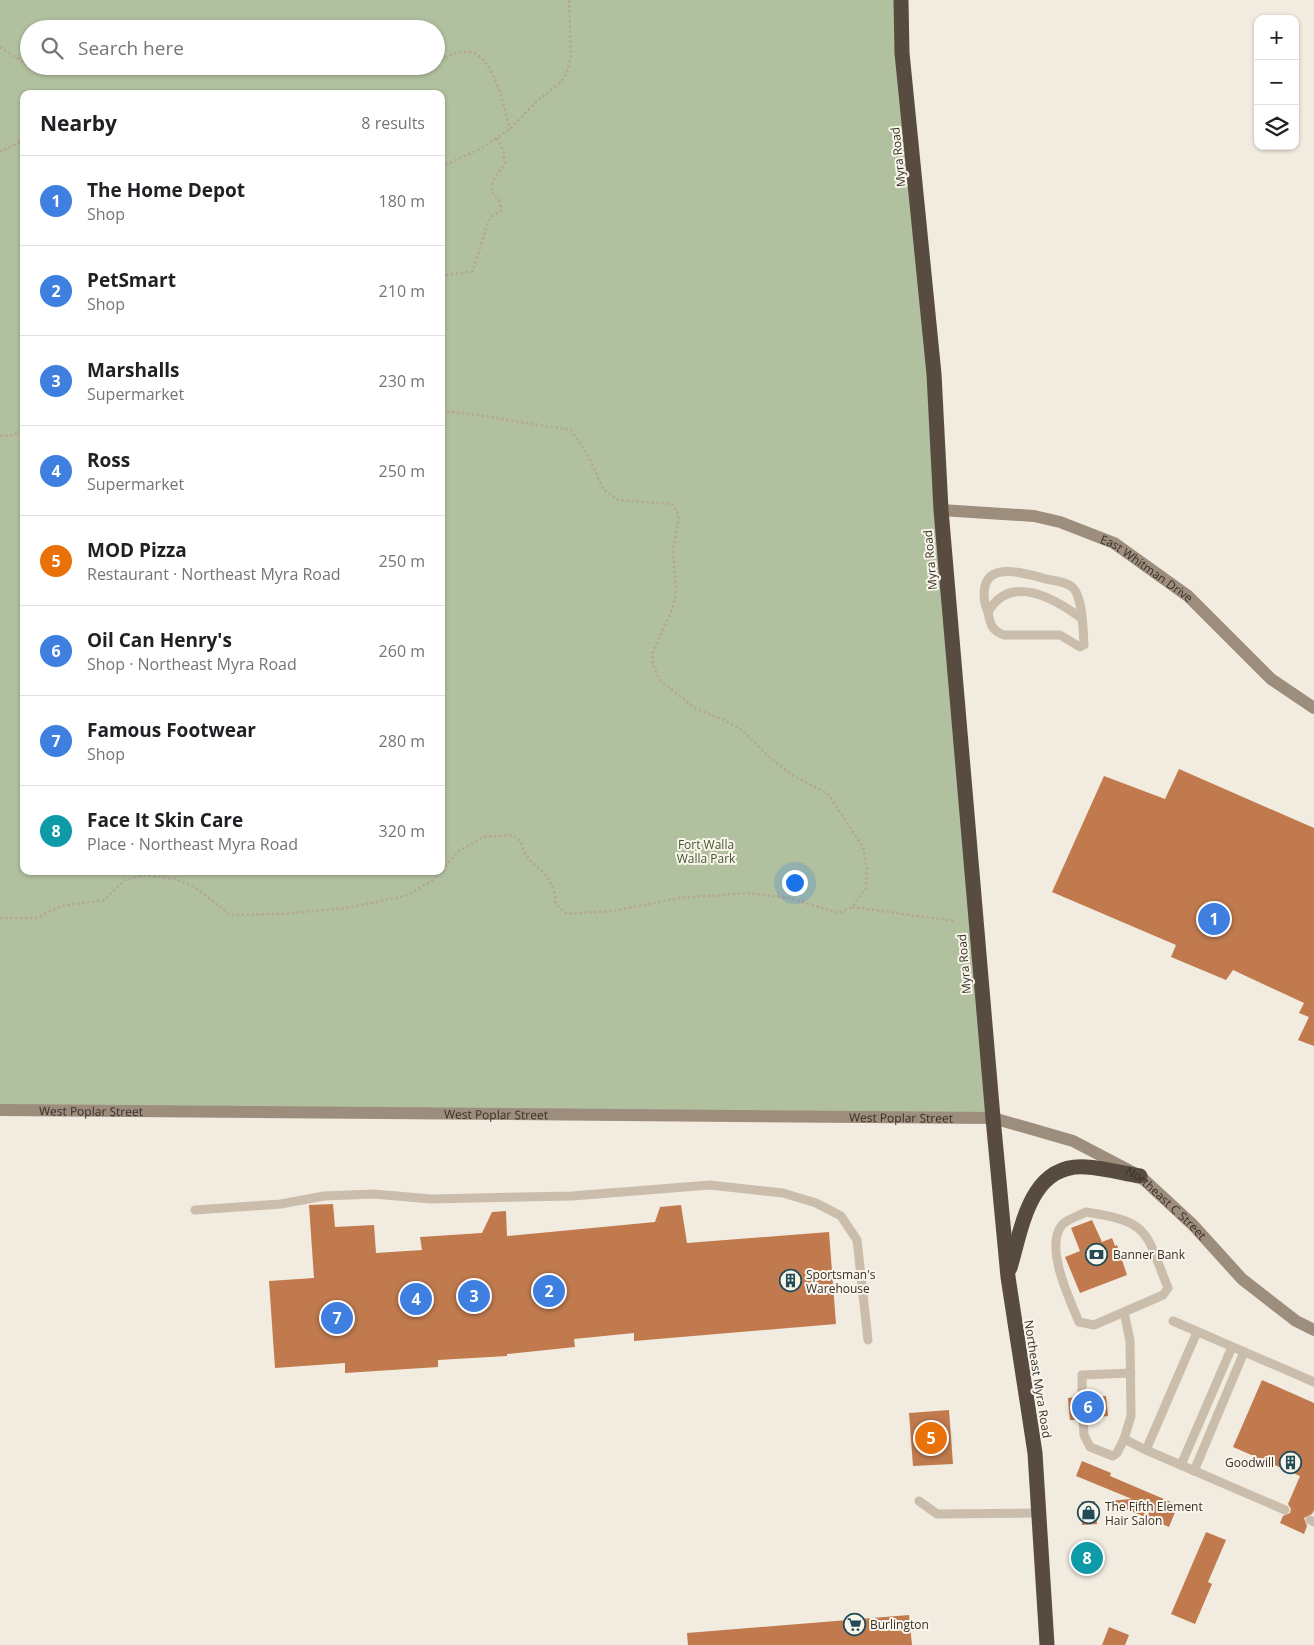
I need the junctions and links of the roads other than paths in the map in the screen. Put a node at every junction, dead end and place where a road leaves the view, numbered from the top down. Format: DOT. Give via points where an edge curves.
graph roads {
  1 [pos="901,0"];
  2 [pos="941,510"];
  3 [pos="988,612"];
  4 [pos="1081,618"];
  5 [pos="1314,708"];
  6 [pos="0,1110"];
  7 [pos="992,1118"];
  8 [pos="1140,1176"];
  9 [pos="195,1210"];
  10 [pos="1008,1277"];
  11 [pos="1124,1312"];
  12 [pos="1173,1321"];
  13 [pos="1314,1330"];
  14 [pos="1197,1332"];
  15 [pos="868,1340"];
  16 [pos="1232,1347"];
  17 [pos="1244,1352"];
  18 [pos="1131,1373"];
  19 [pos="1314,1382"];
  20 [pos="1082,1396"];
  21 [pos="1083,1419"];
  22 [pos="1124,1439"];
  23 [pos="1146,1450"];
  24 [pos="1181,1465"];
  25 [pos="1194,1470"];
  26 [pos="919,1501"];
  27 [pos="1285,1510"];
  28 [pos="1038,1513"];
  29 [pos="1046,1645"];
  1 -- 2 [label="highway, Myra Road" via="902,53 934,374"];
  2 -- 5 [label="main road, East Whitman Drive" via="1034,516 1060,522 1114,543 1188,596 1271,679"];
  2 -- 7 [label="highway, Myra Road"];
  3 -- 4 [label="lane" via="1000,596 1010,591 1052,599"];
  3 -- 4 [label="lane" via="997,633 1060,635 1082,646"];
  3 -- 4 [label="lane" via="984,604 986,582 991,576 1016,571 1070,585 1079,596"];
  6 -- 7 [label="main road, West Poplar Street"];
  7 -- 8 [label="main road, Northeast C Street" via="1072,1141"];
  7 -- 10 [label="highway, Northeast Myra Road"];
  8 -- 10 [label="highway" via="1085,1167 1066,1168 1042,1183 1028,1204"];
  8 -- 13 [label="main road, Northeast C Street" via="1194,1225 1242,1279 1296,1321"];
  9 -- 15 [label="lane" via="374,1194 431,1199 572,1196 710,1185 783,1193 816,1203 841,1216 857,1240"];
  10 -- 28 [label="highway, Northeast Myra Road" via="1035,1453"];
  11 -- 11 [label="lane" via="1163,1296 1168,1288 1146,1235 1136,1224 1086,1212 1063,1224 1056,1240 1059,1268 1078,1322 1094,1325"];
  11 -- 18 [label="lane" via="1130,1341"];
  12 -- 14 [label="lane"];
  14 -- 16 [label="lane"];
  14 -- 23 [label="lane"];
  16 -- 17 [label="lane"];
  16 -- 24 [label="lane"];
  17 -- 19 [label="lane"];
  17 -- 25 [label="lane"];
  18 -- 20 [label="lane" via="1082,1375"];
  18 -- 22 [label="lane" via="1131,1416"];
  21 -- 22 [label="lane" via="1084,1435 1090,1447 1113,1456"];
  22 -- 23 [label="lane"];
  23 -- 24 [label="lane"];
  24 -- 25 [label="lane"];
  25 -- 27 [label="lane"];
  26 -- 28 [label="lane" via="937,1514"];
  28 -- 29 [label="highway, Northeast Myra Road"];
}
